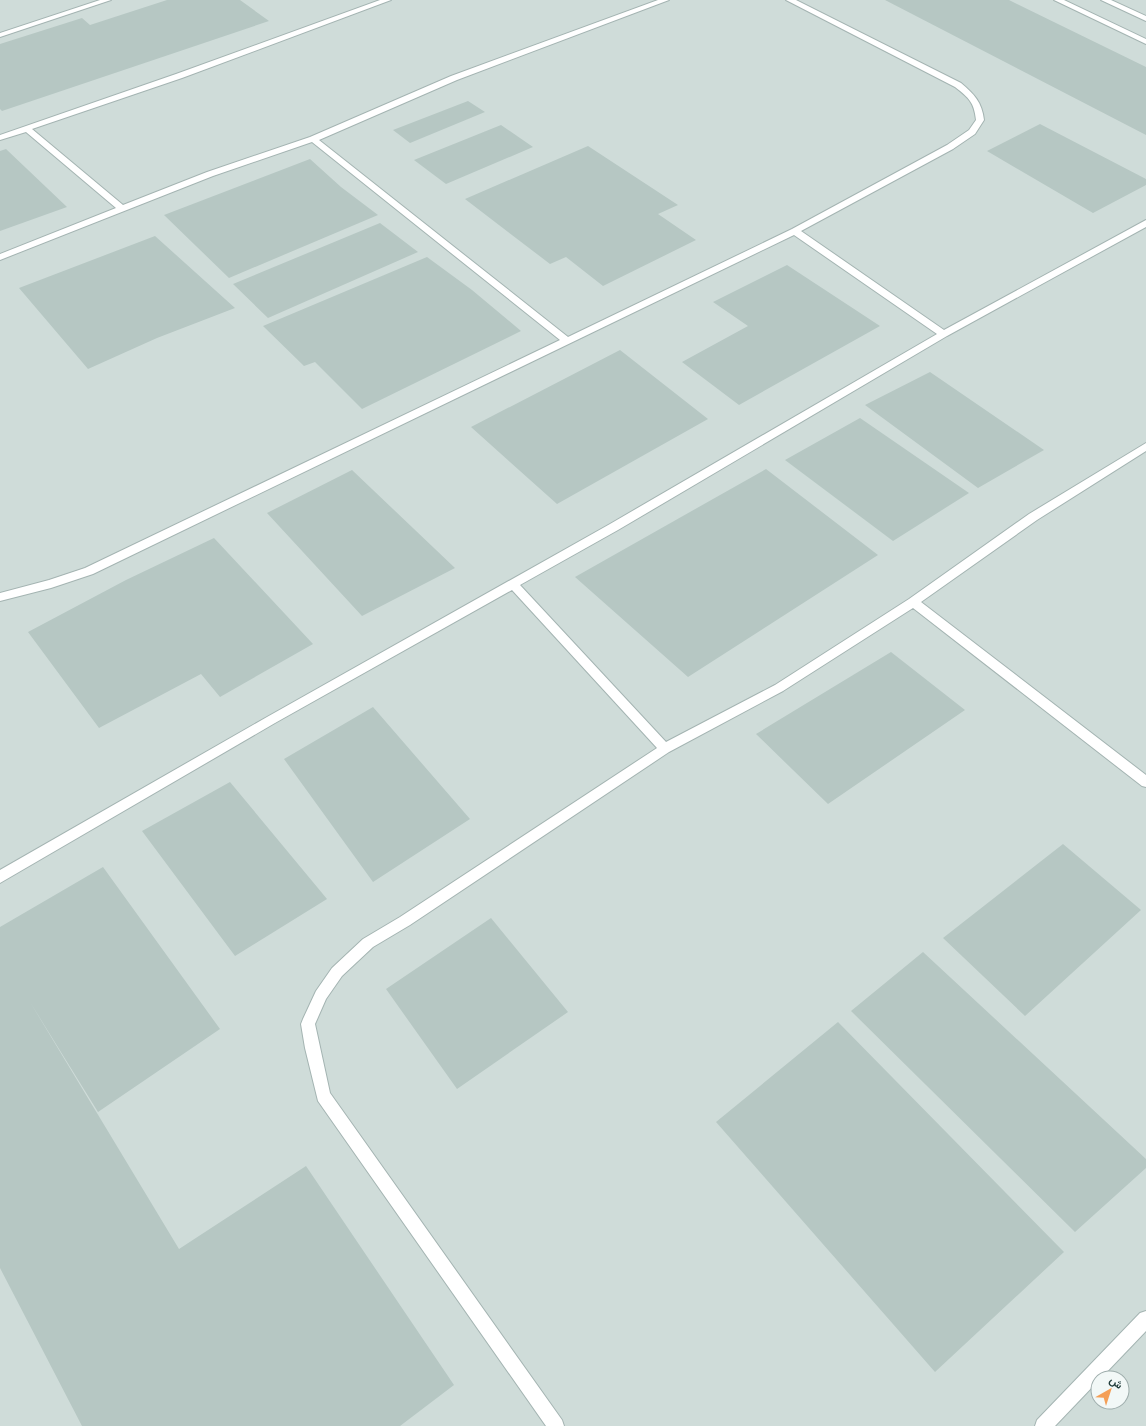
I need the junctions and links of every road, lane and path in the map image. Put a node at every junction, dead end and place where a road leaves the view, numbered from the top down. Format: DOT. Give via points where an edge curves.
graph roads {
  1 [pos="107,0"];
  2 [pos="386,0"];
  3 [pos="665,0"];
  4 [pos="790,0"];
  5 [pos="1058,0"];
  6 [pos="1105,0"];
  7 [pos="1146,19"];
  8 [pos="0,35"];
  9 [pos="1146,42"];
  10 [pos="27,129"];
  11 [pos="0,138"];
  12 [pos="313,139"];
  13 [pos="122,209"];
  14 [pos="1146,223"];
  15 [pos="795,231"];
  16 [pos="0,257"];
  17 [pos="944,334"];
  18 [pos="567,341"];
  19 [pos="1146,446"];
  20 [pos="513,584"];
  21 [pos="0,597"];
  22 [pos="913,602"];
  23 [pos="665,749"];
  24 [pos="1146,782"];
  25 [pos="0,877"];
  26 [pos="1146,1318"];
  27 [pos="556,1426"];
  28 [pos="1043,1426"];
  1 -- 8 [label="street"];
  2 -- 10 [label="street"];
  3 -- 12 [label="street" via="454,78"];
  4 -- 15 [label="street" via="958,85 980,107 980,120 972,132 950,147"];
  5 -- 9 [label="street"];
  6 -- 7 [label="street"];
  10 -- 11 [label="street"];
  10 -- 13 [label="street"];
  12 -- 13 [label="street" via="210,174"];
  12 -- 18 [label="street"];
  13 -- 16 [label="street"];
  14 -- 17 [label="street"];
  15 -- 17 [label="street"];
  15 -- 18 [label="street"];
  17 -- 20 [label="street"];
  18 -- 21 [label="street" via="89,571"];
  19 -- 22 [label="street" via="1033,516"];
  20 -- 23 [label="street"];
  20 -- 25 [label="street"];
  22 -- 23 [label="street" via="779,688"];
  22 -- 24 [label="street"];
  23 -- 27 [label="street" via="368,943 337,972 322,994 308,1024 323,1096"];
  26 -- 28 [label="street"];
}
